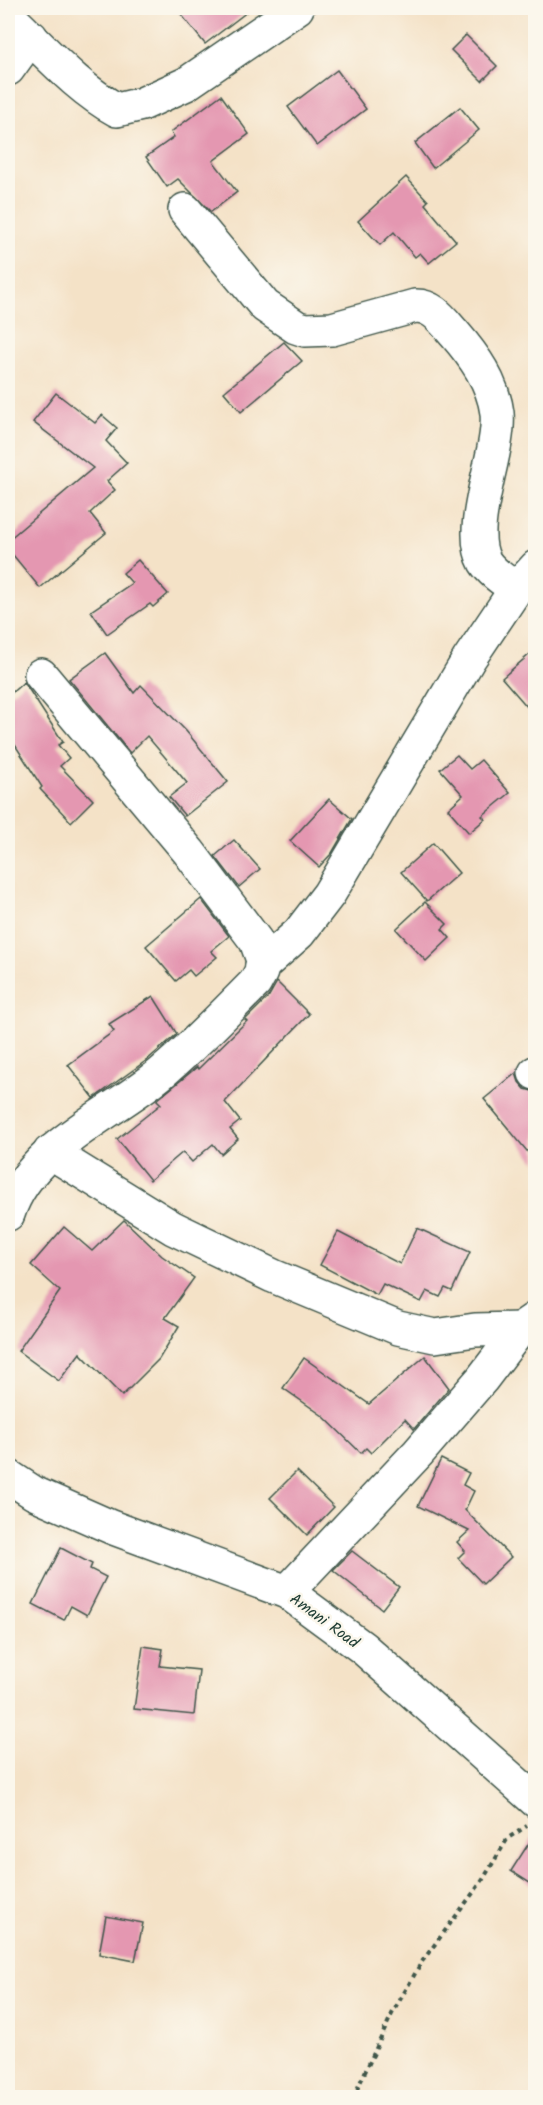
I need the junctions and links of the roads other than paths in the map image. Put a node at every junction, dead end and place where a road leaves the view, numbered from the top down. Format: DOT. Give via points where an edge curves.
graph roads {
  1 [pos="297,8"];
  2 [pos="19,26"];
  3 [pos="8,69"];
  4 [pos="185,210"];
  5 [pos="526,578"];
  6 [pos="41,675"];
  7 [pos="262,966"];
  8 [pos="50,1152"];
  9 [pos="8,1214"];
  10 [pos="528,1324"];
  11 [pos="8,1476"];
  12 [pos="287,1592"];
  13 [pos="536,1801"];
  1 -- 2 [label="street" via="186,84 142,104 117,110 70,76"];
  2 -- 3 [label="street"];
  4 -- 5 [label="street" via="265,306 296,327 332,329 415,306 438,315 478,364 495,407 496,432 480,526 482,553 490,568"];
  5 -- 7 [label="street" via="436,712 329,894 299,933"];
  6 -- 7 [label="street" via="189,852 256,941"];
  7 -- 8 [label="street" via="255,983 161,1073"];
  8 -- 9 [label="street" via="21,1184"];
  8 -- 10 [label="street" via="173,1228 273,1276 398,1328 435,1336"];
  10 -- 12 [label="street" via="418,1453"];
  11 -- 12 [label="street, Amani Road" via="34,1493 111,1527"];
  12 -- 13 [label="street, Amani Road" via="363,1648"];
}
